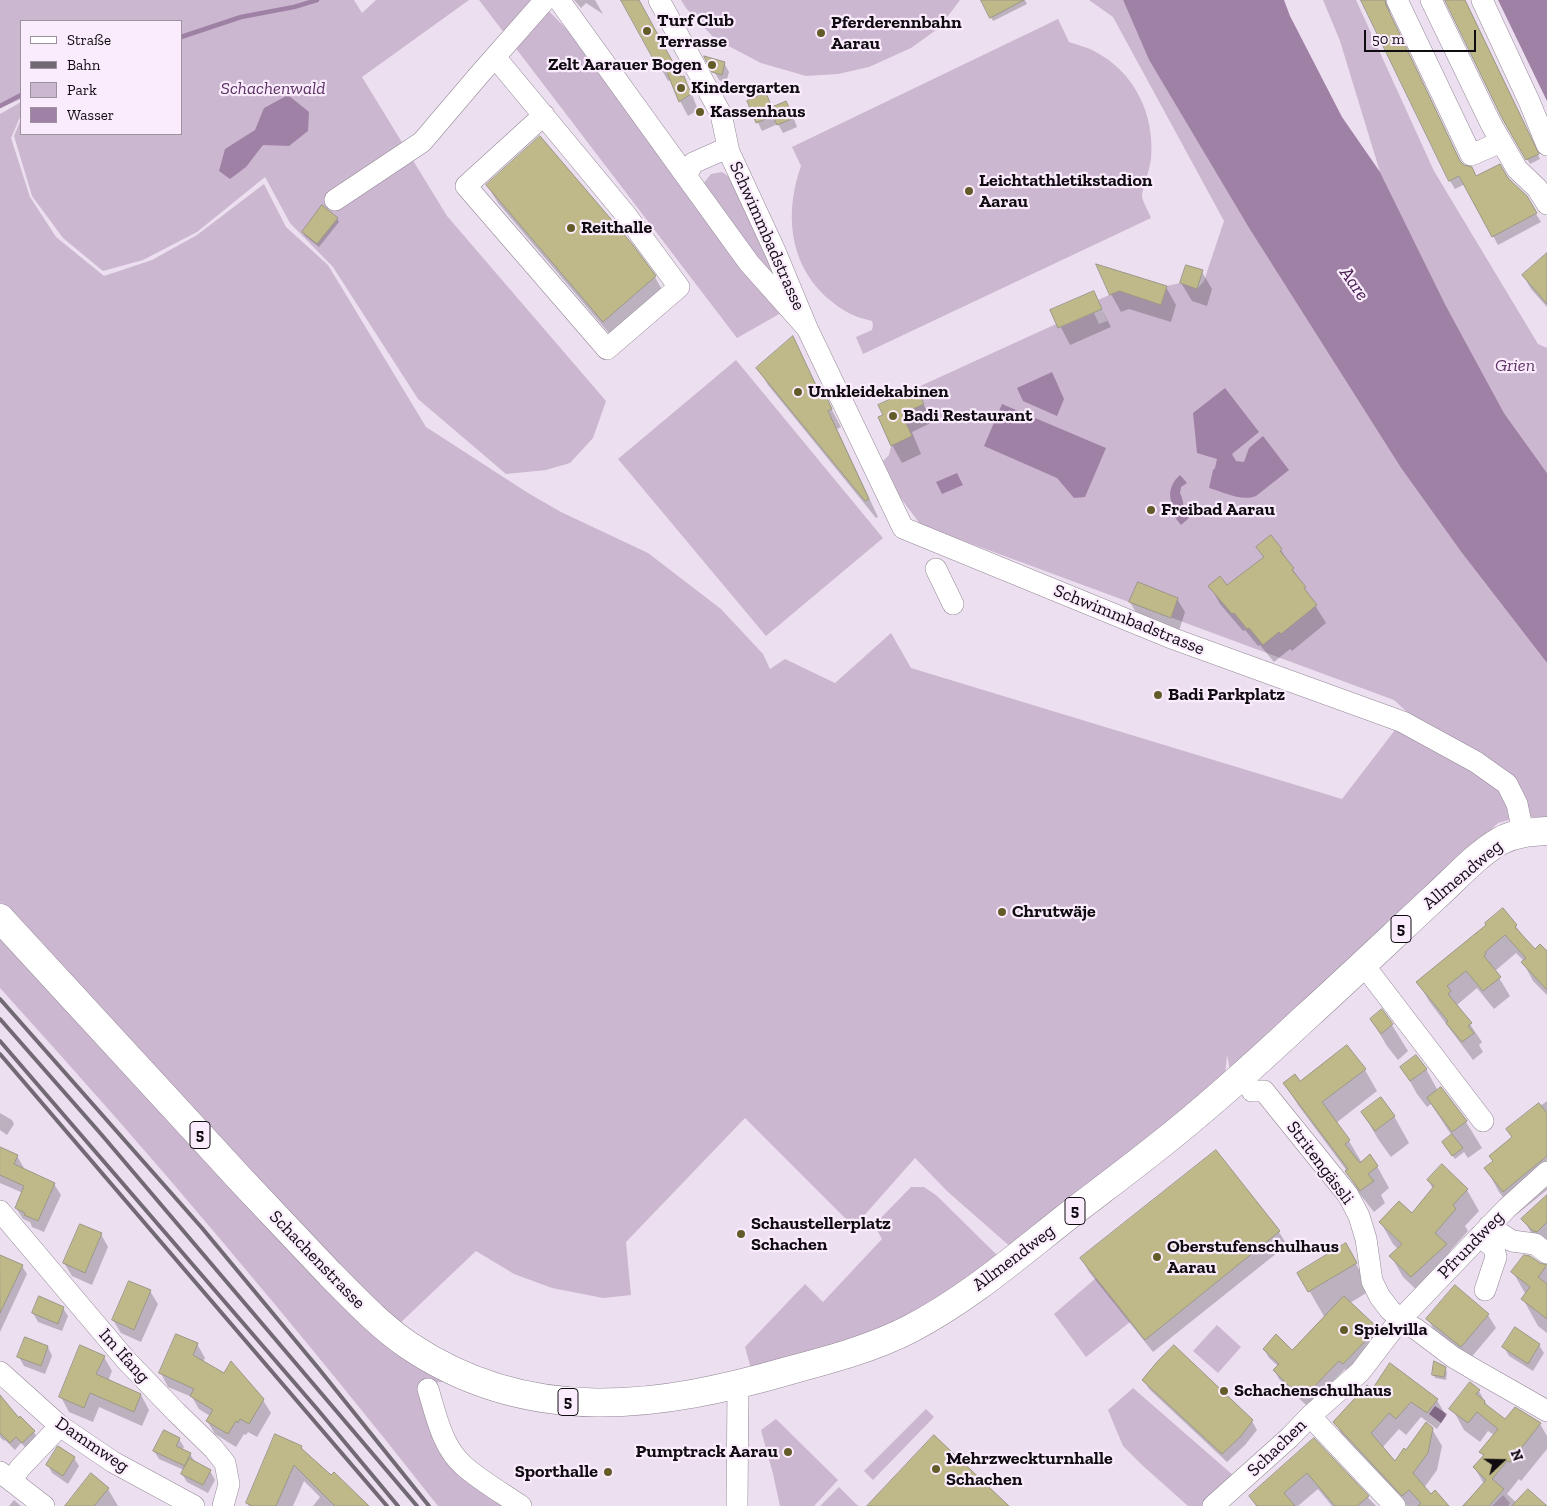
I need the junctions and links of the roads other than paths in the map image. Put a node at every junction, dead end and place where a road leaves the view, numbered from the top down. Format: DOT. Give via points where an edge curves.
graph roads {
  1 [pos="545,0"];
  2 [pos="560,0"];
  3 [pos="659,0"];
  4 [pos="1397,0"];
  5 [pos="1432,0"];
  6 [pos="1482,0"];
  7 [pos="495,56"];
  8 [pos="544,115"];
  9 [pos="1501,142"];
  10 [pos="1547,145"];
  11 [pos="729,152"];
  12 [pos="686,176"];
  13 [pos="335,200"];
  14 [pos="1547,204"];
  15 [pos="808,328"];
  16 [pos="936,569"];
  17 [pos="953,604"];
  18 [pos="1535,832"];
  19 [pos="0,918"];
  20 [pos="1363,964"];
  21 [pos="1255,1084"];
  22 [pos="1484,1121"];
  23 [pos="1547,1172"];
  24 [pos="0,1211"];
  25 [pos="1485,1231"];
  26 [pos="1547,1254"];
  27 [pos="1485,1290"];
  28 [pos="1400,1320"];
  29 [pos="0,1372"];
  30 [pos="738,1386"];
  31 [pos="428,1389"];
  32 [pos="1547,1411"];
  33 [pos="1310,1416"];
  34 [pos="60,1426"];
  35 [pos="6,1476"];
  36 [pos="44,1506"];
  37 [pos="194,1506"];
  38 [pos="223,1506"];
  39 [pos="521,1506"];
  40 [pos="736,1506"];
  41 [pos="1213,1506"];
  42 [pos="1395,1506"];
  1 -- 7 [label="street"];
  2 -- 12 [label="street"];
  3 -- 11 [label="street" via="721,114"];
  4 -- 9 [label="street" via="1471,155"];
  5 -- 9 [label="street"];
  6 -- 10 [label="street"];
  7 -- 8 [label="street"];
  7 -- 13 [label="street" via="422,142"];
  8 -- 8 [label="street" via="626,215 679,287 607,349 466,186"];
  9 -- 14 [label="street" via="1517,169 1537,188"];
  11 -- 12 [label="street, Schwimmbadstrasse" via="720,151 694,163"];
  11 -- 15 [label="street, Schwimmbadstrasse"];
  12 -- 15 [label="street, Schwimmbadstrasse" via="749,263"];
  15 -- 18 [label="street, Schwimmbadstrasse" via="903,528 1174,639 1403,722 1476,762 1507,784"];
  16 -- 17 [label="street"];
  18 -- 20 [label="main road, Allmendweg / 5" via="1503,840 1482,854"];
  19 -- 30 [label="main road, Schachenstrasse / 5" via="277,1219 370,1315 408,1345 434,1361 483,1383 544,1399 589,1403 644,1401"];
  20 -- 21 [label="main road, Allmendweg / 5"];
  20 -- 22 [label="street"];
  21 -- 28 [label="street, Stritengässli" via="1348,1195 1366,1239 1372,1281 1380,1297"];
  21 -- 30 [label="main road, Allmendweg / 5" via="1163,1143 991,1277 946,1308 869,1347"];
  23 -- 25 [label="street, Pfrundweg"];
  24 -- 38 [label="street, Im Ifang" via="126,1360 214,1448 225,1463 229,1484"];
  25 -- 26 [label="street" via="1512,1241 1535,1244"];
  25 -- 27 [label="street" via="1496,1257"];
  25 -- 28 [label="street, Pfrundweg"];
  28 -- 32 [label="street, Stritengässli" via="1475,1370"];
  28 -- 33 [label="street, Schachen" via="1360,1372"];
  29 -- 34 [label="street, Dammweg"];
  30 -- 40 [label="street"];
  31 -- 39 [label="street" via="439,1426 451,1450 463,1465"];
  33 -- 41 [label="street, Schachen"];
  33 -- 42 [label="street"];
  34 -- 35 [label="street" via="20,1468"];
  34 -- 37 [label="street, Dammweg" via="113,1462"];
  35 -- 36 [label="street"];
}
